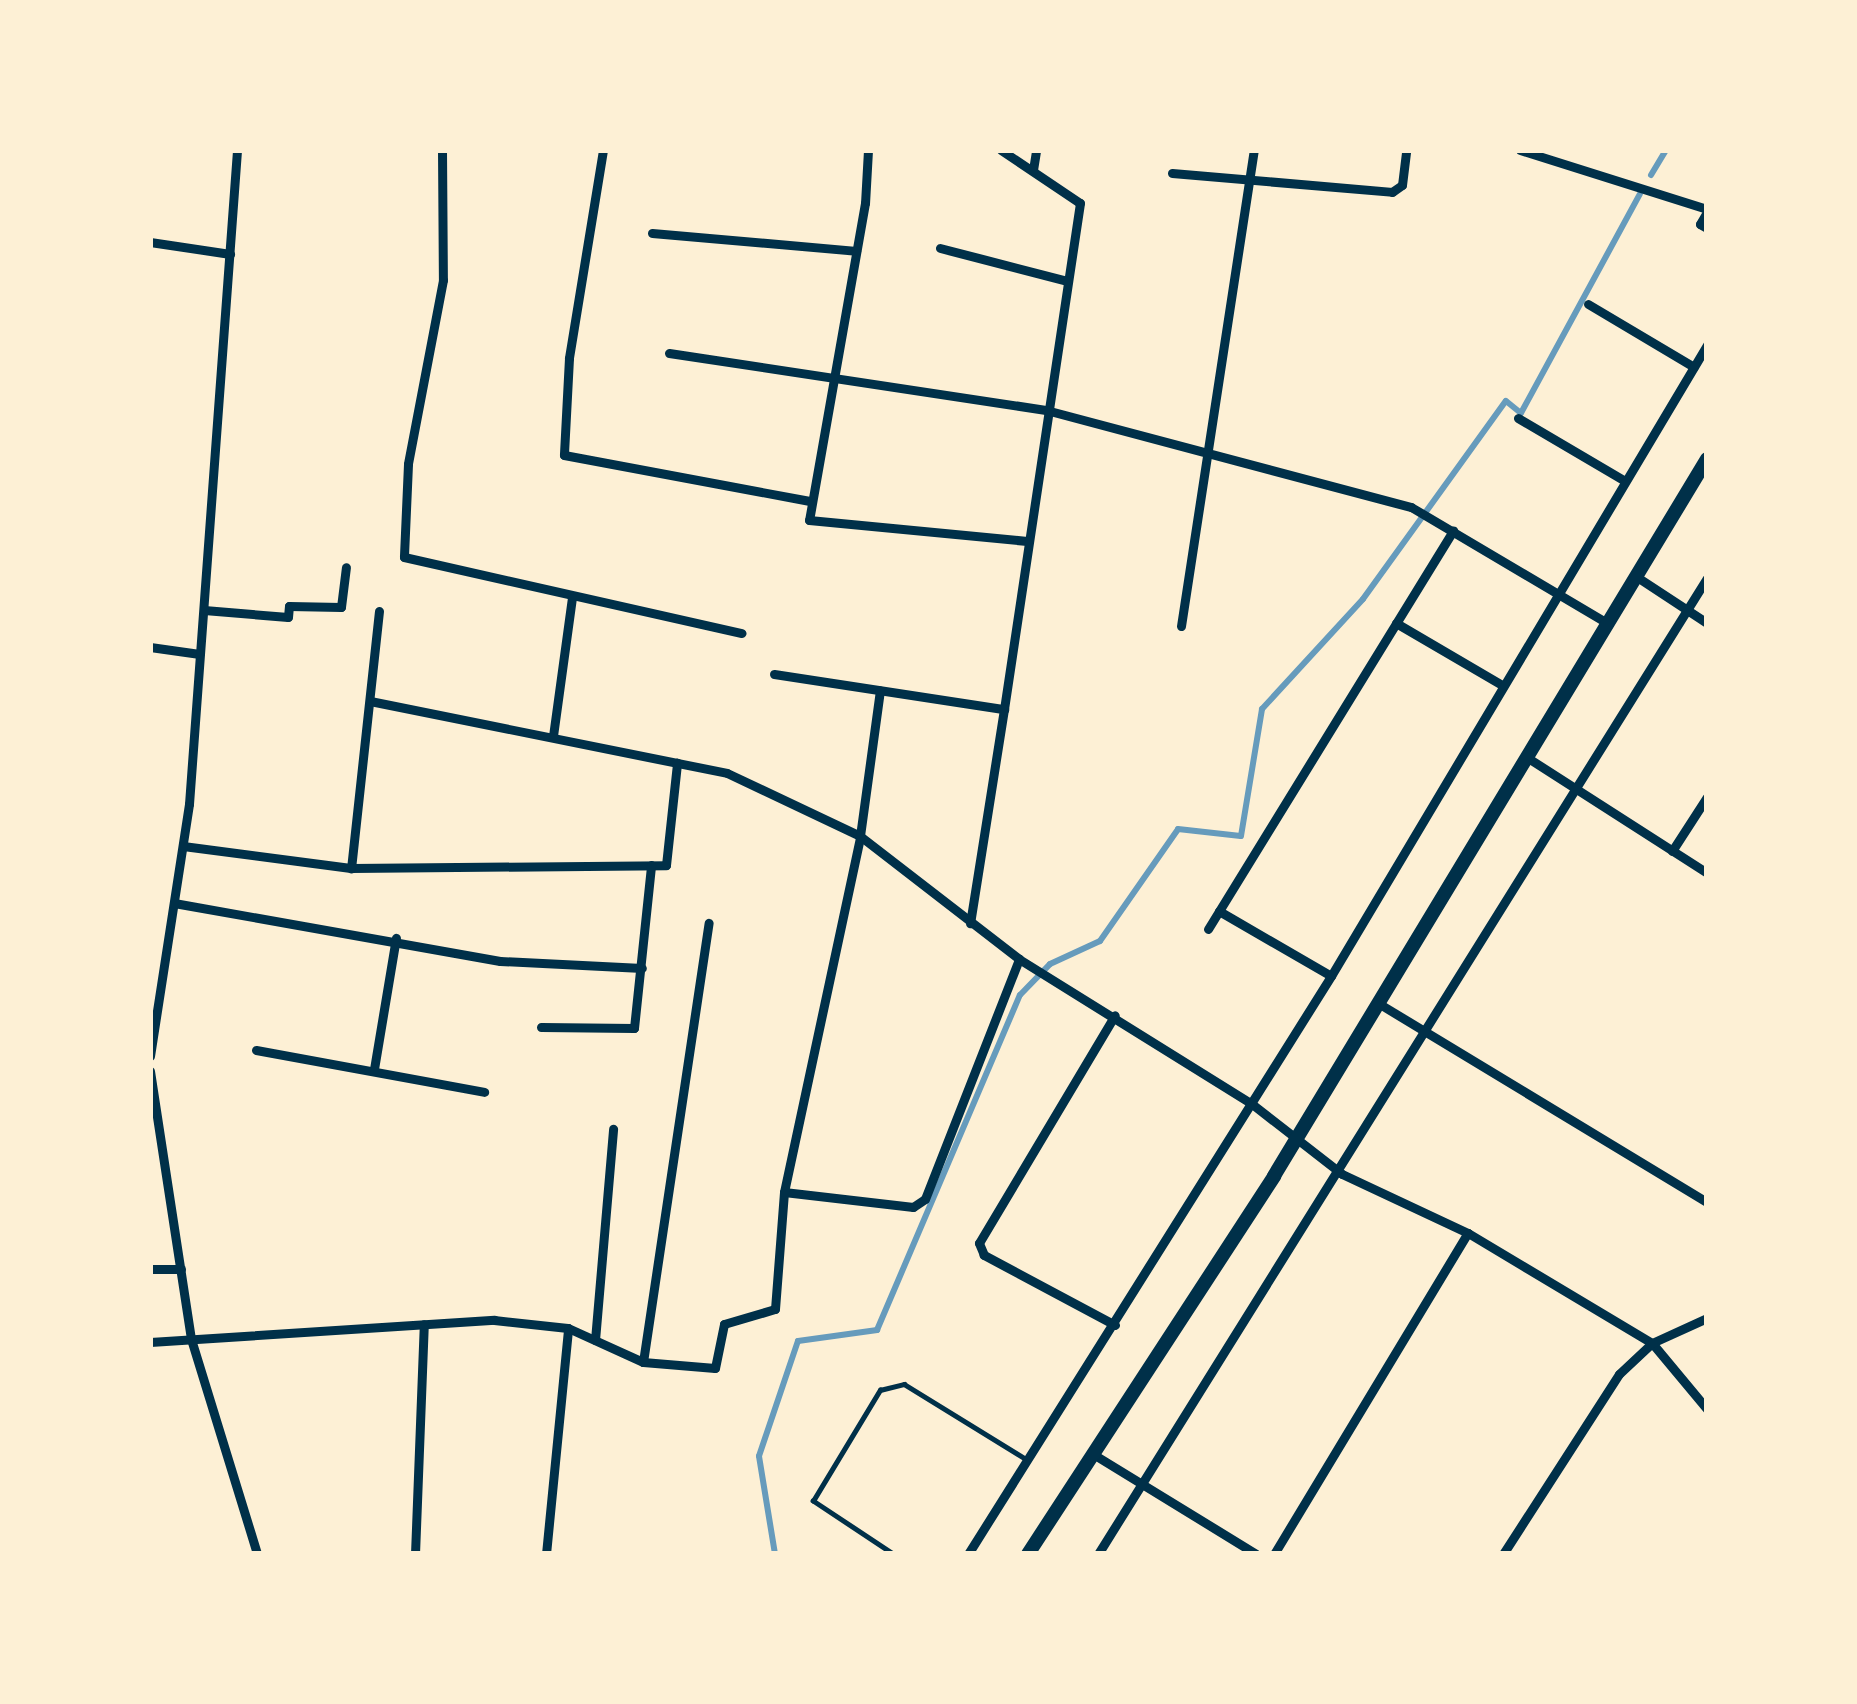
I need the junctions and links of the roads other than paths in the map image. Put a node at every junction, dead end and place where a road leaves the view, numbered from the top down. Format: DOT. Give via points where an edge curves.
graph roads {
  1 [pos="237,150"];
  2 [pos="442,150"];
  3 [pos="603,150"];
  4 [pos="868,150"];
  5 [pos="1001,150"];
  6 [pos="1036,150"];
  7 [pos="1254,150"];
  8 [pos="1406,150"];
  9 [pos="1520,150"];
  10 [pos="1033,170"];
  11 [pos="1172,173"];
  12 [pos="1250,178"];
  13 [pos="1707,211"];
  14 [pos="1707,228"];
  15 [pos="652,233"];
  16 [pos="150,242"];
  17 [pos="940,248"];
  18 [pos="856,250"];
  19 [pos="230,254"];
  20 [pos="1068,281"];
  21 [pos="1588,304"];
  22 [pos="1707,346"];
  23 [pos="669,353"];
  24 [pos="1694,367"];
  25 [pos="831,379"];
  26 [pos="1046,410"];
  27 [pos="1518,418"];
  28 [pos="1212,451"];
  29 [pos="1707,460"];
  30 [pos="1624,481"];
  31 [pos="810,501"];
  32 [pos="1453,530"];
  33 [pos="1027,541"];
  34 [pos="346,567"];
  35 [pos="1637,577"];
  36 [pos="1707,578"];
  37 [pos="1559,588"];
  38 [pos="572,598"];
  39 [pos="1688,609"];
  40 [pos="204,610"];
  41 [pos="379,611"];
  42 [pos="1707,622"];
  43 [pos="1396,623"];
  44 [pos="1609,624"];
  45 [pos="1181,626"];
  46 [pos="742,633"];
  47 [pos="150,647"];
  48 [pos="200,654"];
  49 [pos="774,674"];
  50 [pos="1502,686"];
  51 [pos="880,690"];
  52 [pos="370,701"];
  53 [pos="1004,709"];
  54 [pos="553,736"];
  55 [pos="1528,758"];
  56 [pos="677,763"];
  57 [pos="1578,790"];
  58 [pos="1707,797"];
  59 [pos="860,836"];
  60 [pos="183,846"];
  61 [pos="1672,851"];
  62 [pos="651,865"];
  63 [pos="351,868"];
  64 [pos="1707,873"];
  65 [pos="174,903"];
  66 [pos="1219,911"];
  67 [pos="709,923"];
  68 [pos="970,923"];
  69 [pos="1208,929"];
  70 [pos="396,938"];
  71 [pos="1019,959"];
  72 [pos="642,968"];
  73 [pos="1331,976"];
  74 [pos="1378,1003"];
  75 [pos="1115,1016"];
  76 [pos="541,1027"];
  77 [pos="1429,1035"];
  78 [pos="256,1050"];
  79 [pos="150,1056"];
  80 [pos="374,1070"];
  81 [pos="150,1071"];
  82 [pos="484,1092"];
  83 [pos="1252,1104"];
  84 [pos="613,1130"];
  85 [pos="1298,1137"];
  86 [pos="154,1152"];
  87 [pos="1342,1174"];
  88 [pos="784,1192"];
  89 [pos="1707,1202"];
  90 [pos="1468,1233"];
  91 [pos="150,1269"];
  92 [pos="181,1269"];
  93 [pos="1707,1318"];
  94 [pos="424,1324"];
  95 [pos="1114,1325"];
  96 [pos="568,1328"];
  97 [pos="191,1339"];
  98 [pos="595,1340"];
  99 [pos="150,1342"];
  100 [pos="1652,1343"];
  101 [pos="643,1362"];
  102 [pos="1707,1409"];
  103 [pos="1093,1454"];
  104 [pos="1028,1460"];
  105 [pos="1141,1486"];
  106 [pos="257,1554"];
  107 [pos="415,1554"];
  108 [pos="546,1554"];
  109 [pos="893,1554"];
  110 [pos="968,1554"];
  111 [pos="1028,1554"];
  112 [pos="1098,1554"];
  113 [pos="1256,1554"];
  114 [pos="1274,1554"];
  115 [pos="1503,1554"];
  1 -- 19 [label="street"];
  2 -- 38 [label="street" via="443,280 408,464 401,548 418,566"];
  3 -- 31 [label="street" via="568,358 565,455"];
  4 -- 18 [label="street"];
  5 -- 10 [label="street"];
  6 -- 10 [label="street"];
  7 -- 12 [label="street"];
  8 -- 12 [label="street" via="1402,185 1392,192"];
  9 -- 13 [label="street"];
  10 -- 20 [label="street" via="1080,203"];
  11 -- 12 [label="street"];
  12 -- 28 [label="street"];
  13 -- 14 [label="street" via="1700,224"];
  15 -- 18 [label="street"];
  16 -- 19 [label="street"];
  17 -- 20 [label="street"];
  18 -- 25 [label="street"];
  19 -- 40 [label="street"];
  20 -- 26 [label="street"];
  21 -- 24 [label="street"];
  22 -- 24 [label="street"];
  23 -- 25 [label="street"];
  24 -- 30 [label="street"];
  25 -- 26 [label="street"];
  25 -- 31 [label="street"];
  26 -- 28 [label="street"];
  26 -- 33 [label="street"];
  27 -- 30 [label="street"];
  28 -- 32 [label="street" via="1411,508"];
  28 -- 45 [label="street"];
  29 -- 35 [label="main road"];
  30 -- 37 [label="street"];
  31 -- 33 [label="street" via="813,521"];
  32 -- 37 [label="street"];
  32 -- 43 [label="street"];
  33 -- 53 [label="street"];
  34 -- 40 [label="street" via="341,607 289,606 288,617"];
  35 -- 39 [label="street"];
  35 -- 44 [label="main road"];
  36 -- 39 [label="street"];
  37 -- 44 [label="street"];
  37 -- 50 [label="street"];
  38 -- 46 [label="street"];
  38 -- 54 [label="street"];
  39 -- 42 [label="street"];
  39 -- 57 [label="street"];
  40 -- 48 [label="street"];
  41 -- 52 [label="street"];
  43 -- 50 [label="street"];
  43 -- 66 [label="street"];
  44 -- 55 [label="main road"];
  47 -- 48 [label="street"];
  48 -- 60 [label="street"];
  49 -- 51 [label="street"];
  50 -- 73 [label="street"];
  51 -- 53 [label="street"];
  51 -- 59 [label="street"];
  52 -- 54 [label="street"];
  52 -- 63 [label="street"];
  53 -- 68 [label="street"];
  54 -- 56 [label="street"];
  55 -- 57 [label="street"];
  55 -- 74 [label="main road"];
  56 -- 59 [label="street" via="727,772"];
  56 -- 62 [label="street" via="666,865"];
  57 -- 61 [label="street"];
  57 -- 77 [label="street"];
  58 -- 61 [label="street"];
  59 -- 68 [label="street"];
  59 -- 88 [label="street"];
  60 -- 63 [label="street"];
  60 -- 65 [label="street"];
  61 -- 64 [label="street"];
  62 -- 63 [label="street"];
  62 -- 72 [label="street"];
  65 -- 70 [label="street"];
  65 -- 79 [label="street"];
  66 -- 69 [label="street"];
  66 -- 73 [label="street"];
  67 -- 101 [label="street"];
  68 -- 71 [label="street"];
  70 -- 72 [label="street" via="500,961"];
  70 -- 80 [label="street"];
  71 -- 75 [label="street"];
  71 -- 88 [label="street" via="925,1198 913,1207"];
  72 -- 76 [label="street" via="634,1028"];
  73 -- 83 [label="street"];
  74 -- 77 [label="street"];
  74 -- 85 [label="main road"];
  75 -- 83 [label="street"];
  75 -- 95 [label="street" via="979,1243 984,1255"];
  77 -- 87 [label="street"];
  77 -- 89 [label="street"];
  78 -- 80 [label="street"];
  80 -- 82 [label="street"];
  81 -- 86 [label="street"];
  83 -- 85 [label="street"];
  83 -- 95 [label="street"];
  84 -- 98 [label="street"];
  85 -- 87 [label="street"];
  85 -- 103 [label="main road"];
  86 -- 92 [label="street"];
  87 -- 90 [label="street"];
  87 -- 105 [label="street"];
  88 -- 101 [label="street" via="776,1309 724,1324 715,1367"];
  90 -- 100 [label="street"];
  90 -- 114 [label="street"];
  91 -- 92 [label="street"];
  92 -- 97 [label="street"];
  93 -- 100 [label="street"];
  94 -- 96 [label="street"];
  94 -- 97 [label="street"];
  94 -- 107 [label="street"];
  95 -- 104 [label="street"];
  96 -- 98 [label="street"];
  96 -- 108 [label="street"];
  97 -- 99 [label="street"];
  97 -- 106 [label="street"];
  98 -- 101 [label="street"];
  100 -- 102 [label="street"];
  100 -- 115 [label="street" via="1619,1374"];
  103 -- 105 [label="street"];
  103 -- 111 [label="main road"];
  104 -- 109 [label="lane" via="904,1384 880,1390 813,1501"];
  104 -- 110 [label="street"];
  105 -- 112 [label="street"];
  105 -- 113 [label="street"];
}
